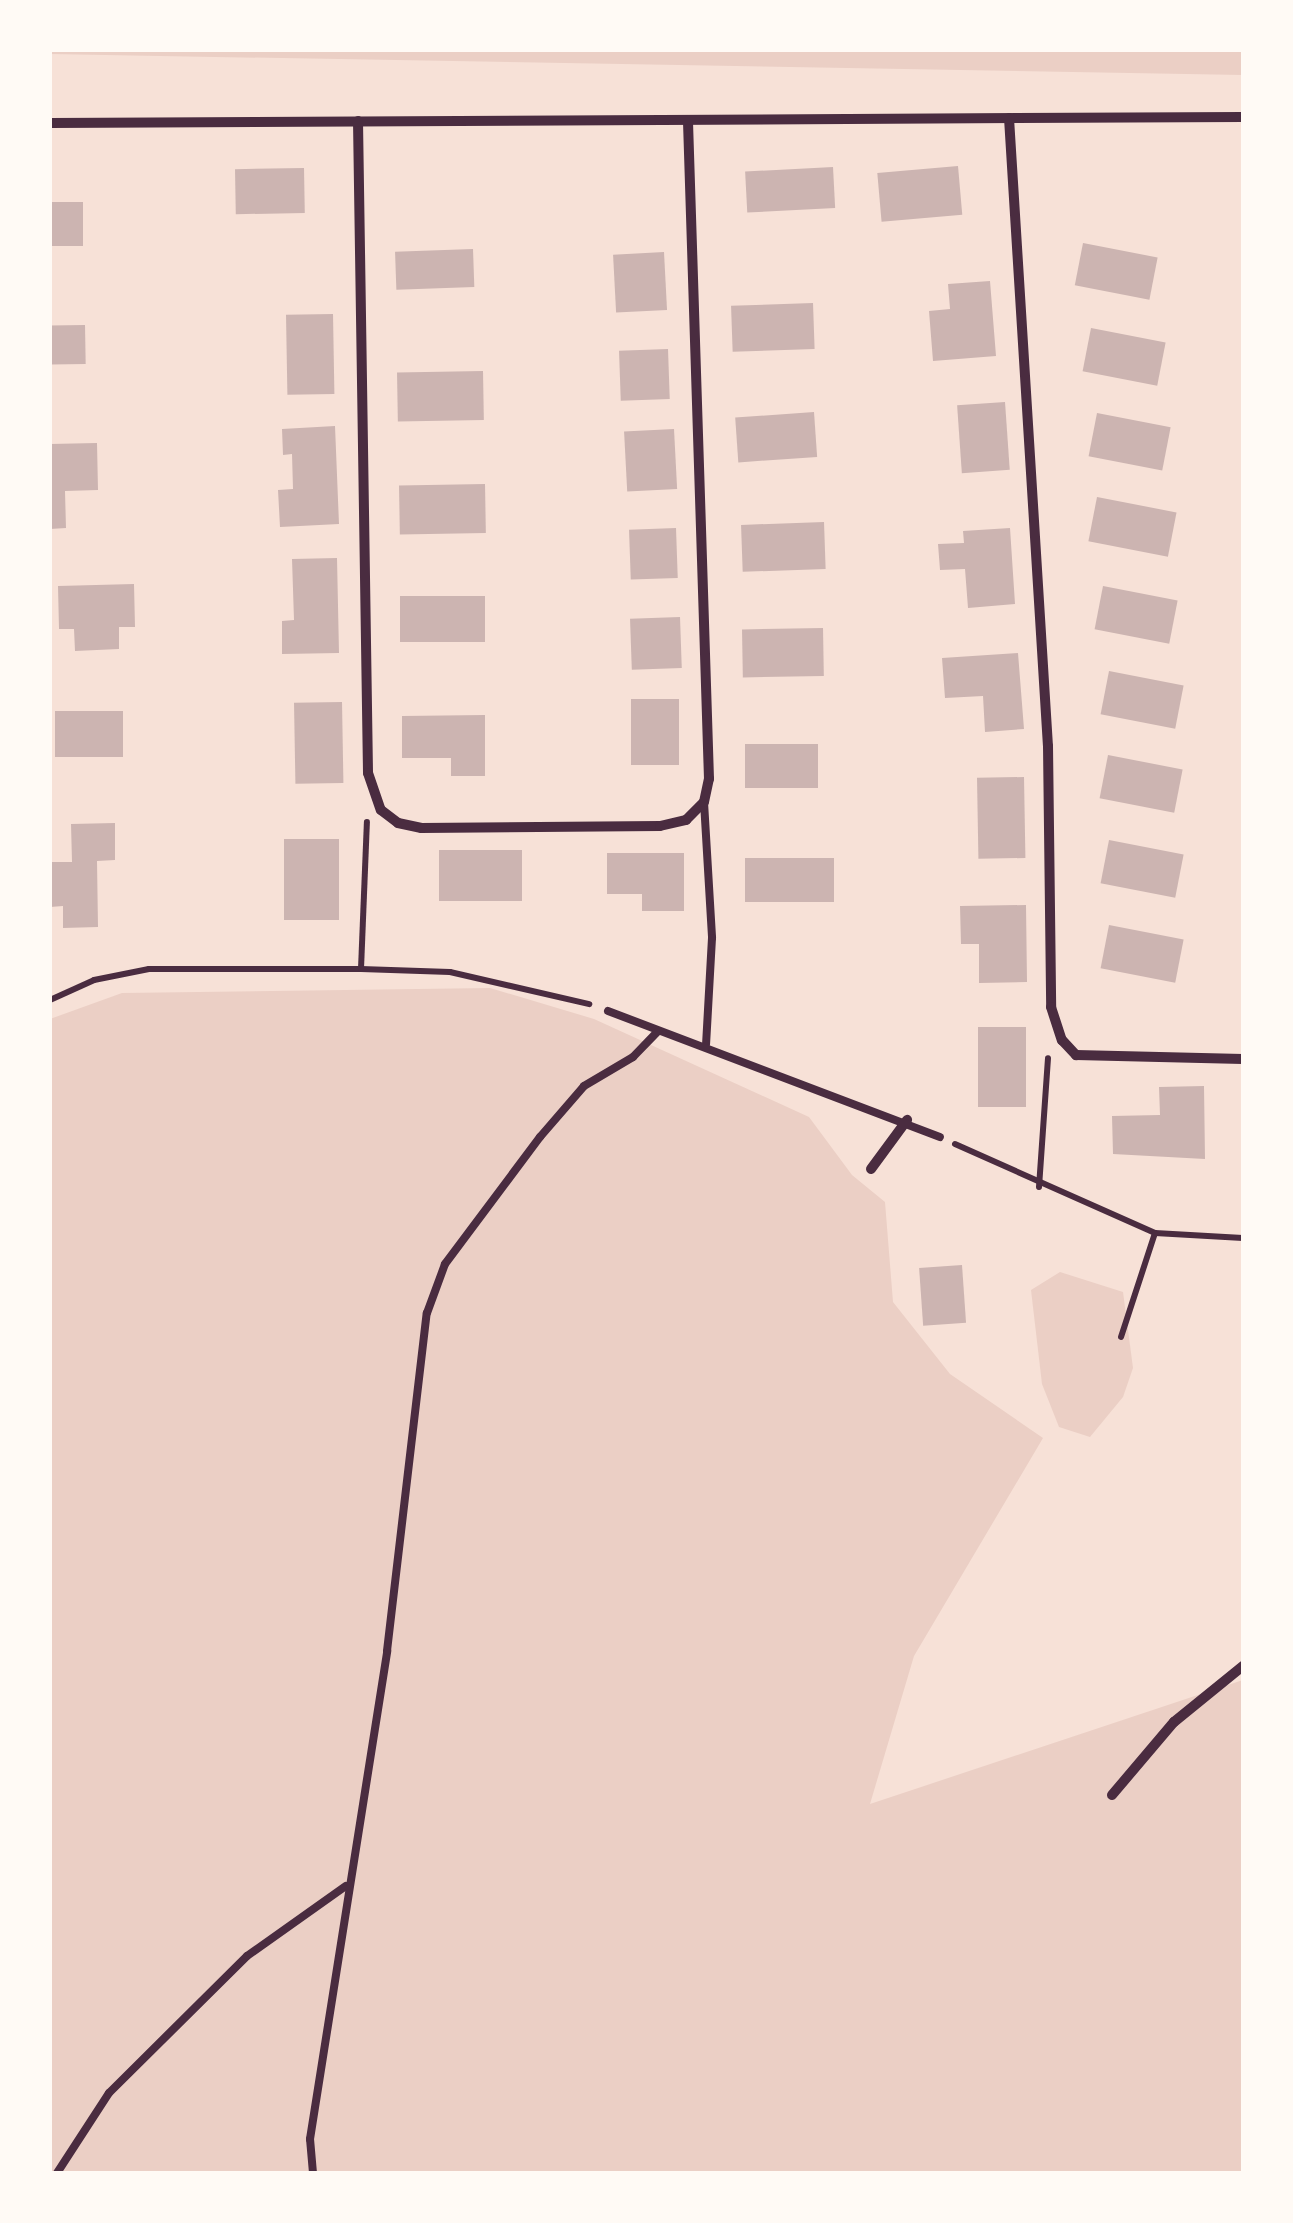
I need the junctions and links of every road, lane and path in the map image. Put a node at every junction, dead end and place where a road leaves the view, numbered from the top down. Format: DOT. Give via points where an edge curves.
graph roads {
  1 [pos="1243,117"];
  2 [pos="1009,118"];
  3 [pos="688,120"];
  4 [pos="358,121"];
  5 [pos="50,123"];
  6 [pos="704,802"];
  7 [pos="381,810"];
  8 [pos="362,969"];
  9 [pos="50,1000"];
  10 [pos="608,1010"];
  11 [pos="658,1031"];
  12 [pos="1062,1040"];
  13 [pos="706,1044"];
  14 [pos="1243,1059"];
  15 [pos="907,1120"];
  16 [pos="940,1137"];
  17 [pos="871,1169"];
  18 [pos="1040,1187"];
  19 [pos="1154,1233"];
  20 [pos="1243,1238"];
  21 [pos="1121,1337"];
  22 [pos="1243,1666"];
  23 [pos="1112,1795"];
  24 [pos="346,1886"];
  25 [pos="57,2173"];
  26 [pos="313,2173"];
  1 -- 2 [label="street"];
  2 -- 3 [label="street"];
  2 -- 12 [label="street" via="1048,746 1051,1006"];
  3 -- 4 [label="street"];
  3 -- 6 [label="street" via="709,778"];
  4 -- 5 [label="street"];
  4 -- 7 [label="street" via="368,773"];
  6 -- 7 [label="street" via="686,820 660,826 421,828"];
  6 -- 13 [label="lane" via="712,938"];
  7 -- 8 [label="path" via="363,825"];
  8 -- 9 [label="path" via="149,970 94,980"];
  8 -- 10 [label="path" via="515,982"];
  10 -- 11 [label="lane"];
  11 -- 13 [label="lane"];
  11 -- 24 [label="lane" via="633,1057 584,1086 540,1136 446,1264 427,1313 388,1651"];
  12 -- 14 [label="street" via="1076,1055 1102,1060"];
  12 -- 18 [label="path" via="1048,1060"];
  13 -- 15 [label="lane"];
  15 -- 16 [label="lane"];
  15 -- 17 [label="street"];
  16 -- 18 [label="path"];
  18 -- 19 [label="path"];
  19 -- 20 [label="path"];
  19 -- 21 [label="path"];
  22 -- 23 [label="street" via="1174,1722"];
  24 -- 25 [label="lane" via="247,1956 110,2093"];
  24 -- 26 [label="lane" via="310,2139"];
}
